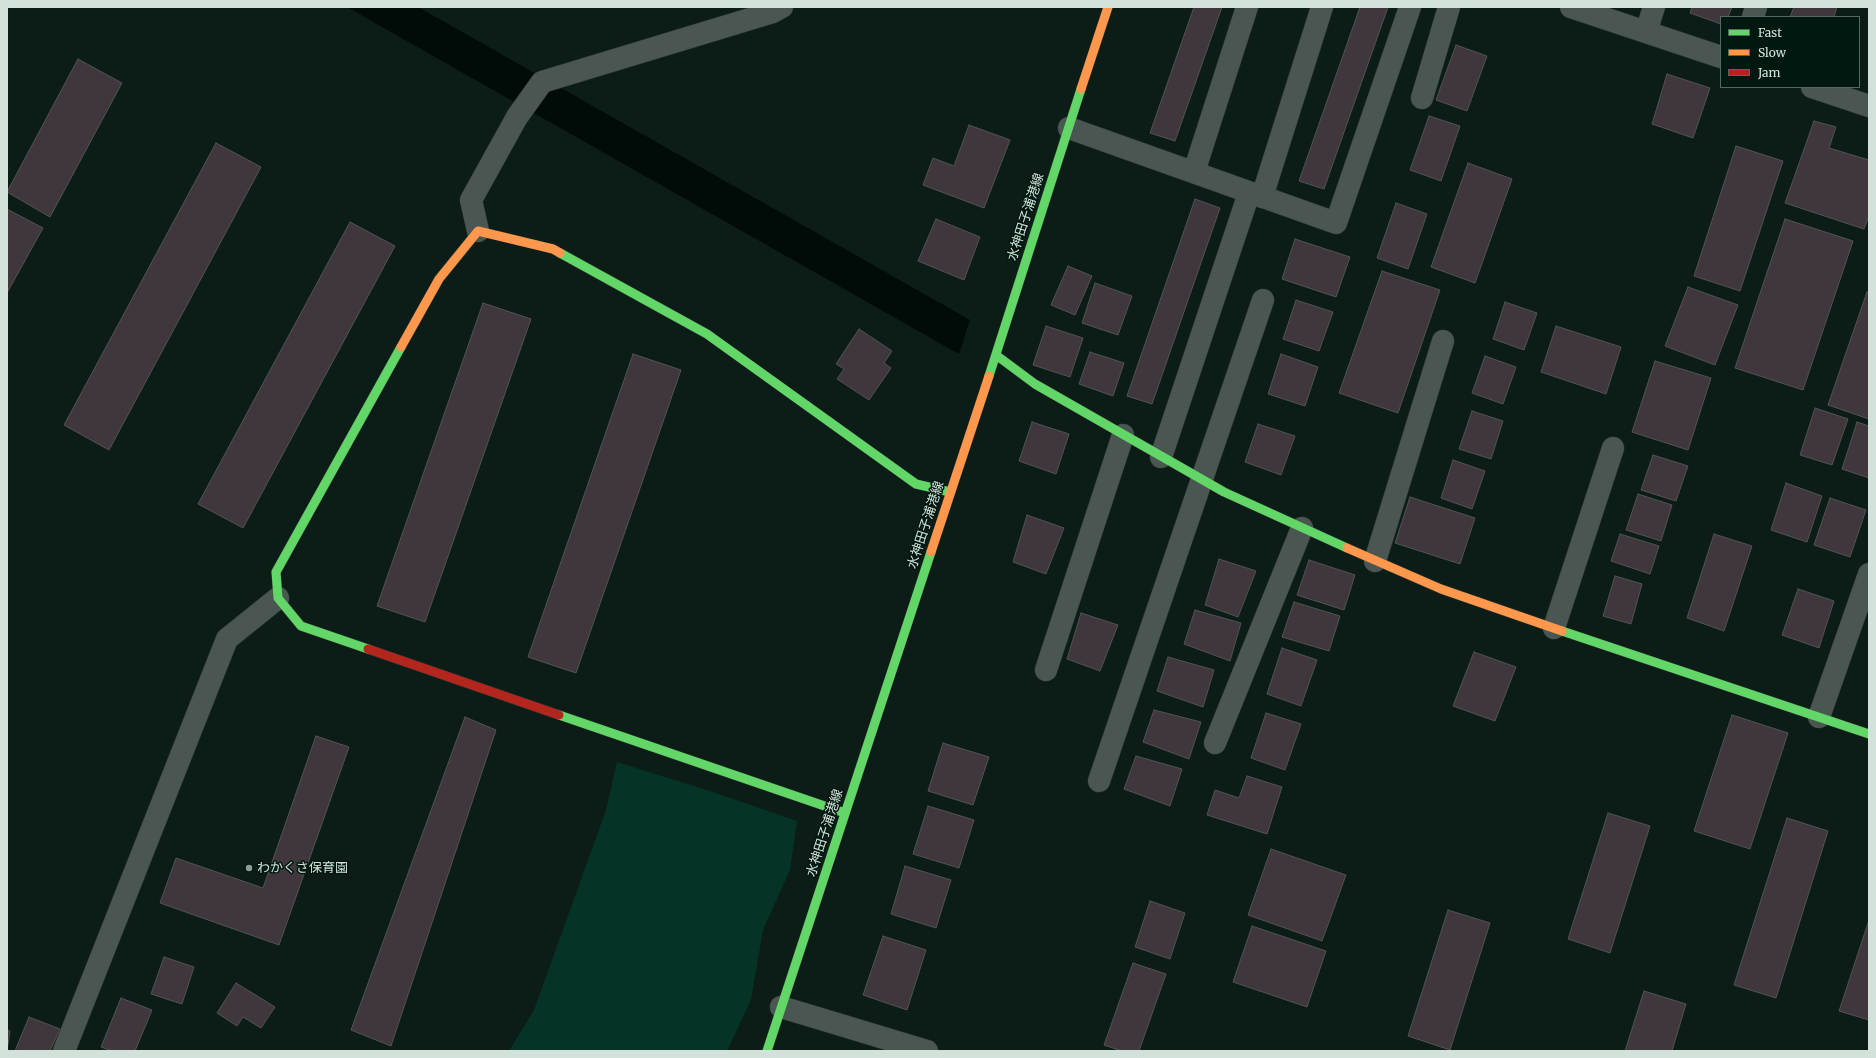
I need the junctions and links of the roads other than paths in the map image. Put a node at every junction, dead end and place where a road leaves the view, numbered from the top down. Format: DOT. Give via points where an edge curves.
graph roads {
  1 [pos="782,7"];
  2 [pos="1108,7"];
  3 [pos="1248,7"];
  4 [pos="1322,7"];
  5 [pos="1410,7"];
  6 [pos="1449,7"];
  7 [pos="1570,7"];
  8 [pos="1654,7"];
  9 [pos="1646,32"];
  10 [pos="1720,57"];
  11 [pos="1815,88"];
  12 [pos="1422,98"];
  13 [pos="1869,106"];
  14 [pos="1069,128"];
  15 [pos="1194,172"];
  16 [pos="1256,195"];
  17 [pos="478,231"];
  18 [pos="1263,300"];
  19 [pos="1443,341"];
  20 [pos="996,355"];
  21 [pos="1123,435"];
  22 [pos="1613,448"];
  23 [pos="1161,457"];
  24 [pos="1201,479"];
  25 [pos="950,492"];
  26 [pos="1302,528"];
  27 [pos="1375,561"];
  28 [pos="1869,574"];
  29 [pos="278,598"];
  30 [pos="1554,628"];
  31 [pos="1046,670"];
  32 [pos="1819,717"];
  33 [pos="1869,734"];
  34 [pos="1215,743"];
  35 [pos="1099,781"];
  36 [pos="845,813"];
  37 [pos="781,1007"];
  38 [pos="921,1050"];
  39 [pos="64,1051"];
  40 [pos="767,1051"];
  1 -- 17 [label="street" via="773,12 542,82 523,108 471,200"];
  2 -- 14 [label="street, 水神田子浦港線"];
  3 -- 15 [label="street"];
  4 -- 16 [label="street"];
  5 -- 16 [label="street" via="1336,223"];
  6 -- 12 [label="street"];
  7 -- 9 [label="street"];
  8 -- 9 [label="street"];
  9 -- 10 [label="street"];
  11 -- 13 [label="street"];
  14 -- 15 [label="street"];
  14 -- 20 [label="street, 水神田子浦港線"];
  15 -- 16 [label="street"];
  16 -- 23 [label="street"];
  17 -- 25 [label="street" via="553,249 567,256 707,334 916,484"];
  17 -- 29 [label="street" via="439,279 276,572"];
  18 -- 24 [label="street"];
  19 -- 27 [label="street"];
  20 -- 21 [label="street" via="1035,384"];
  20 -- 25 [label="street, 水神田子浦港線"];
  21 -- 23 [label="street"];
  21 -- 31 [label="street"];
  22 -- 30 [label="street"];
  23 -- 24 [label="street"];
  24 -- 26 [label="street"];
  24 -- 35 [label="street"];
  25 -- 36 [label="street, 水神田子浦港線"];
  26 -- 27 [label="street"];
  26 -- 34 [label="street"];
  27 -- 30 [label="street" via="1441,589"];
  28 -- 32 [label="street"];
  29 -- 36 [label="street" via="301,626"];
  29 -- 39 [label="street" via="227,639"];
  30 -- 32 [label="street"];
  32 -- 33 [label="street"];
  36 -- 37 [label="street, 水神田子浦港線"];
  37 -- 38 [label="street"];
  37 -- 40 [label="street, 水神田子浦港線"];
}
